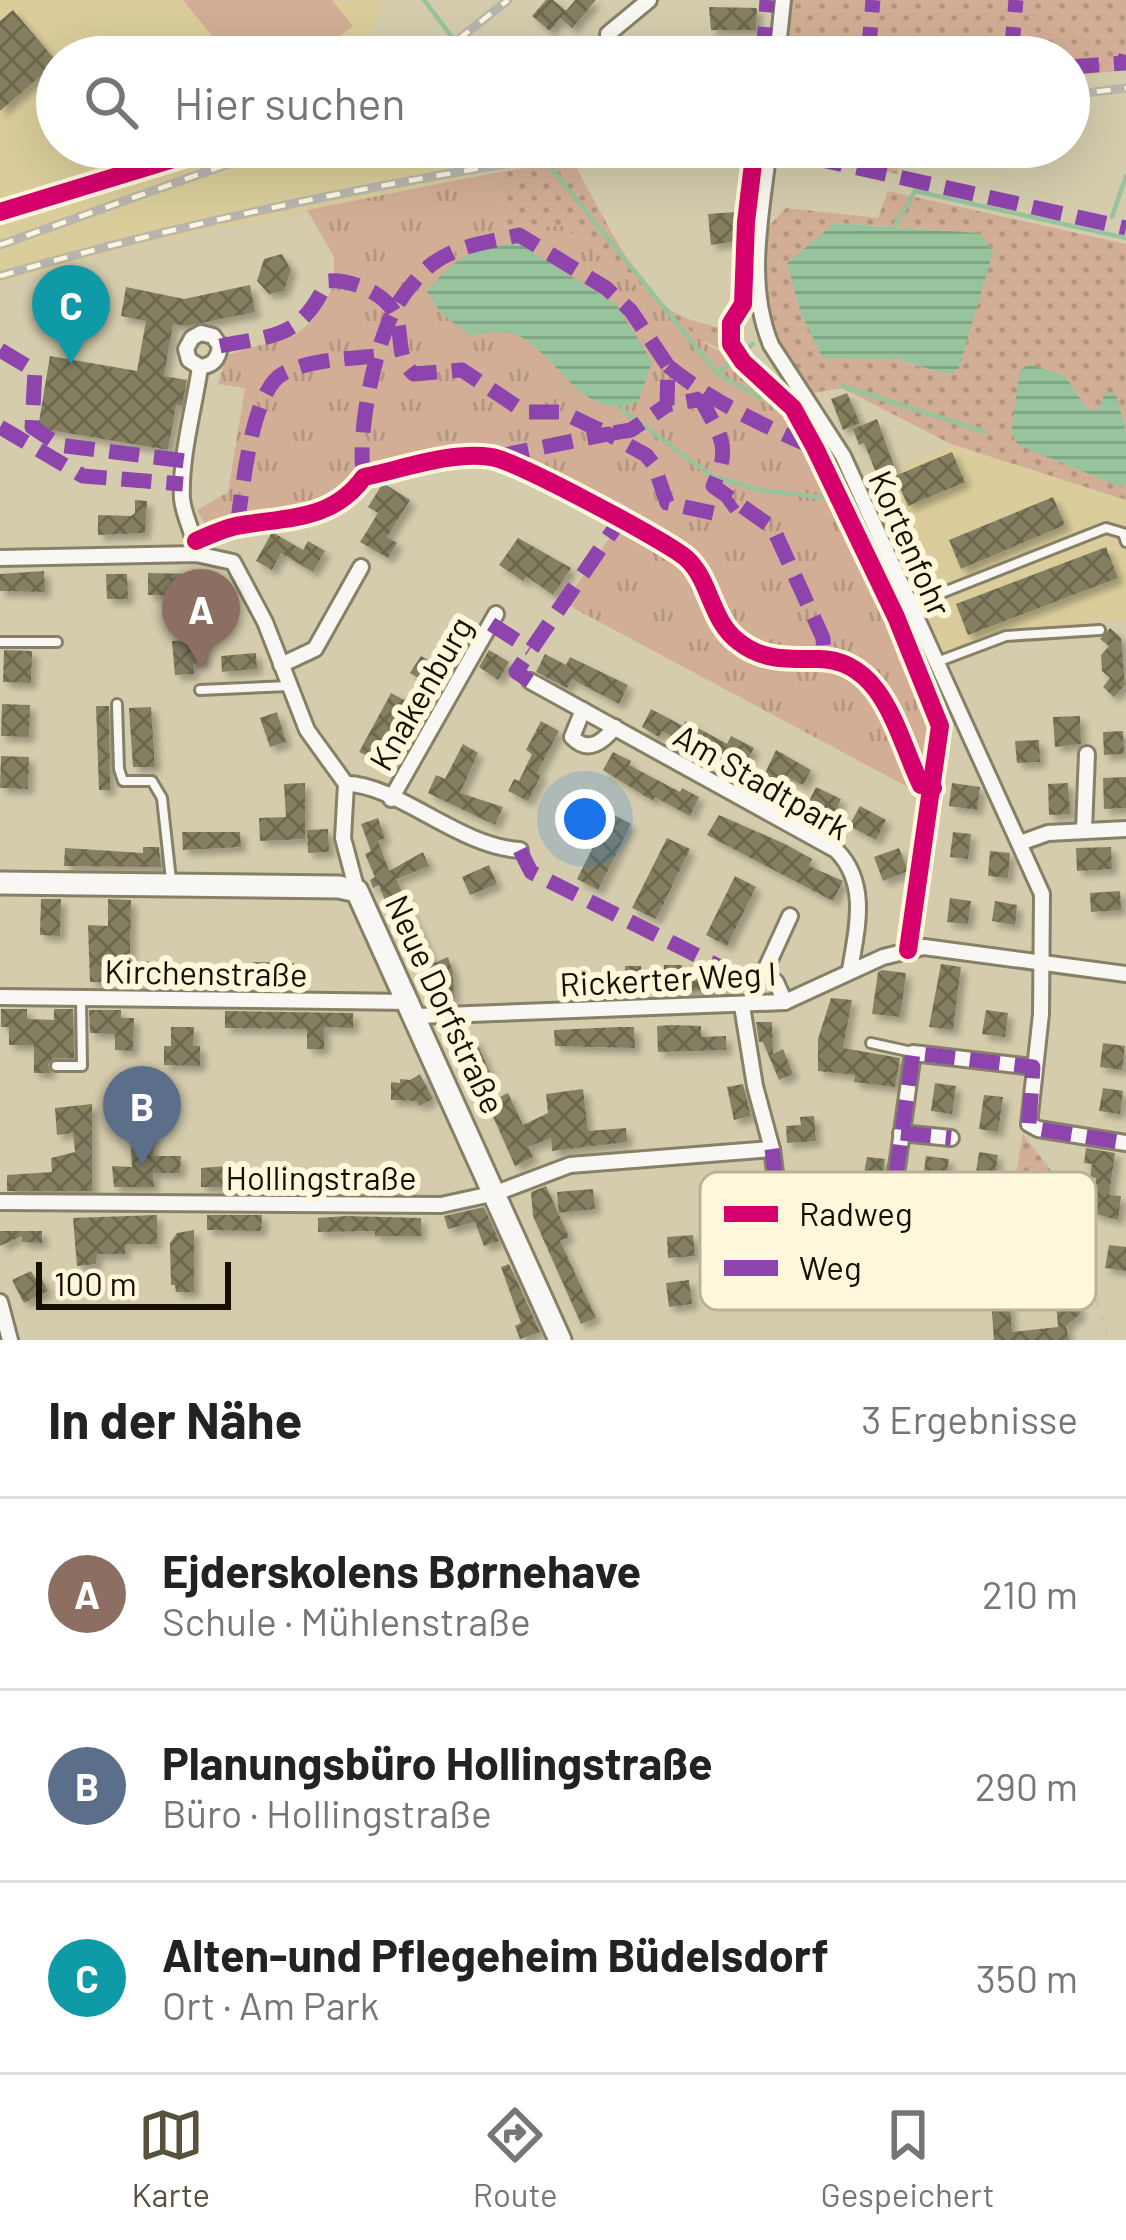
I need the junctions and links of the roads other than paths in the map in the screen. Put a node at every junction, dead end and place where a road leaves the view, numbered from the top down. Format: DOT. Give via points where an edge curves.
graph roads {
  1 [pos="649,0"];
  2 [pos="783,0"];
  3 [pos="608,34"];
  4 [pos="779,36"];
  5 [pos="767,168"];
  6 [pos="200,368"];
  7 [pos="1126,542"];
  8 [pos="196,554"];
  9 [pos="0,558"];
  10 [pos="361,566"];
  11 [pos="910,605"];
  12 [pos="496,614"];
  13 [pos="1100,630"];
  14 [pos="0,642"];
  15 [pos="57,642"];
  16 [pos="935,663"];
  17 [pos="280,665"];
  18 [pos="530,681"];
  19 [pos="290,686"];
  20 [pos="200,690"];
  21 [pos="117,704"];
  22 [pos="583,710"];
  23 [pos="615,727"];
  24 [pos="1087,754"];
  25 [pos="346,784"];
  26 [pos="392,799"];
  27 [pos="1126,829"];
  28 [pos="1084,830"];
  29 [pos="1020,842"];
  30 [pos="520,850"];
  31 [pos="0,883"];
  32 [pos="172,887"];
  33 [pos="357,891"];
  34 [pos="790,916"];
  35 [pos="1040,960"];
  36 [pos="850,970"];
  37 [pos="1126,974"];
  38 [pos="0,997"];
  39 [pos="81,997"];
  40 [pos="785,1002"];
  41 [pos="742,1006"];
  42 [pos="414,1009"];
  43 [pos="872,1043"];
  44 [pos="913,1053"];
  45 [pos="56,1066"];
  46 [pos="1033,1066"];
  47 [pos="902,1132"];
  48 [pos="951,1138"];
  49 [pos="1126,1143"];
  50 [pos="772,1149"];
  51 [pos="775,1172"];
  52 [pos="896,1172"];
  53 [pos="496,1192"];
  54 [pos="0,1202"];
  55 [pos="0,1302"];
  56 [pos="10,1340"];
  57 [pos="560,1340"];
  1 -- 3 [label="street"];
  2 -- 4 [label="street"];
  5 -- 11 [label="street, Kortenfohr" via="756,267 764,327 843,456"];
  6 -- 8 [label="street" via="182,505"];
  7 -- 11 [label="lane" via="1106,528"];
  8 -- 9 [label="street"];
  8 -- 17 [label="street" via="233,562"];
  10 -- 17 [label="street" via="315,649"];
  11 -- 16 [label="street, Kortenfohr"];
  12 -- 26 [label="street, Knakenburg"];
  13 -- 16 [label="lane" via="1006,636"];
  14 -- 15 [label="lane"];
  16 -- 29 [label="street, Kortenfohr"];
  17 -- 19 [label="street"];
  18 -- 22 [label="street, Am Stadtpark"];
  19 -- 20 [label="lane"];
  19 -- 25 [label="street" via="307,730"];
  21 -- 32 [label="lane" via="119,769 123,782 152,781 162,798"];
  22 -- 23 [label="street, Am Stadtpark"];
  22 -- 23 [label="street" via="573,728 578,743 602,742"];
  23 -- 36 [label="street, Am Stadtpark" via="836,850 850,865 858,904"];
  24 -- 28 [label="street"];
  25 -- 26 [label="street"];
  25 -- 33 [label="street" via="343,838"];
  26 -- 30 [label="street" via="486,845"];
  27 -- 28 [label="street"];
  28 -- 29 [label="street"];
  29 -- 35 [label="street, Kortenfohr" via="1042,894"];
  31 -- 32 [label="street, Neue Dorfstraße"];
  32 -- 33 [label="street, Neue Dorfstraße"];
  33 -- 42 [label="street, Neue Dorfstraße"];
  34 -- 40 [label="street" via="763,975"];
  35 -- 36 [label="street, Rickerter Weg I" via="924,947"];
  35 -- 37 [label="street, Rickerter Weg I"];
  35 -- 46 [label="street, Kortenfohr"];
  36 -- 40 [label="street, Rickerter Weg I"];
  38 -- 39 [label="street, Kirchenstraße"];
  39 -- 42 [label="street, Kirchenstraße"];
  39 -- 45 [label="lane" via="82,1066"];
  40 -- 41 [label="street, Rickerter Weg I"];
  41 -- 42 [label="street, Rickerter Weg I"];
  41 -- 50 [label="street"];
  42 -- 53 [label="street, Neue Dorfstraße"];
  43 -- 44 [label="lane"];
  44 -- 46 [label="street"];
  44 -- 47 [label="street"];
  46 -- 49 [label="street, Kortenfohr" via="1029,1124"];
  47 -- 48 [label="street"];
  47 -- 52 [label="street"];
  50 -- 51 [label="street"];
  50 -- 53 [label="street, Hollingstraße" via="569,1165"];
  53 -- 54 [label="street, Hollingstraße" via="441,1205"];
  53 -- 57 [label="street, Neue Dorfstraße"];
  55 -- 56 [label="street"];
}
